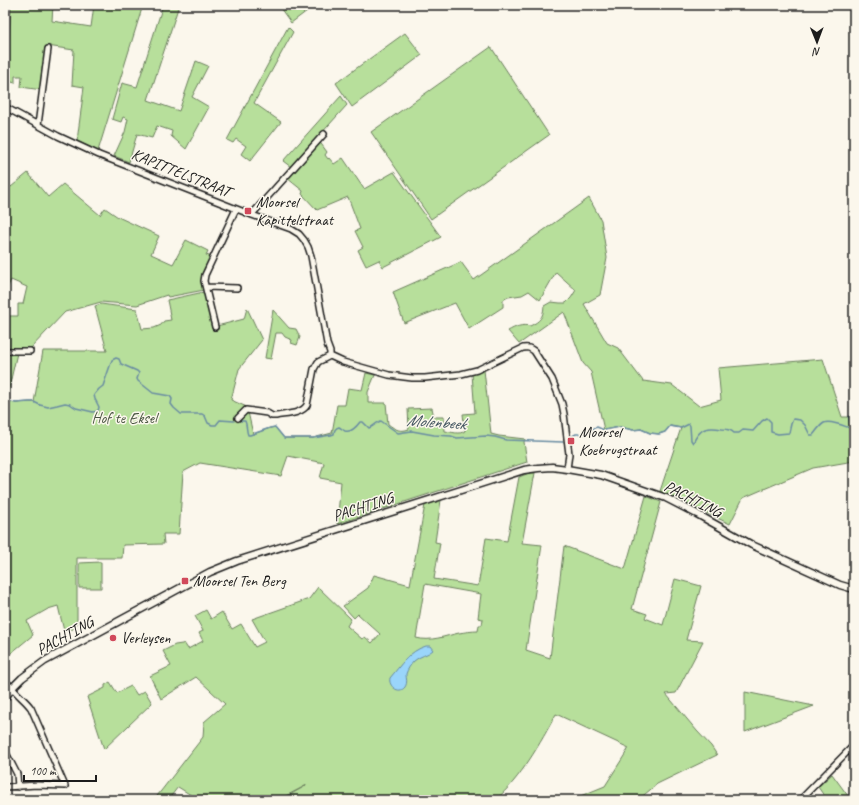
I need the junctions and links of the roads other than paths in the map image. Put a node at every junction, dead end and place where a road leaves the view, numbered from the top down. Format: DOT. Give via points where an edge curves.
graph roads {
  1 [pos="48,49"];
  2 [pos="5,107"];
  3 [pos="38,125"];
  4 [pos="324,134"];
  5 [pos="236,209"];
  6 [pos="252,215"];
  7 [pos="206,287"];
  8 [pos="237,288"];
  9 [pos="215,327"];
  10 [pos="5,351"];
  11 [pos="30,351"];
  12 [pos="330,356"];
  13 [pos="238,418"];
  14 [pos="567,469"];
  15 [pos="854,589"];
  16 [pos="5,682"];
  17 [pos="12,688"];
  18 [pos="5,698"];
  19 [pos="854,745"];
  20 [pos="5,751"];
  21 [pos="5,787"];
  22 [pos="18,787"];
  23 [pos="800,800"];
  1 -- 3 [label="street"];
  2 -- 3 [label="street, KAPITTELSTRAAT"];
  3 -- 5 [label="street, KAPITTELSTRAAT" via="98,154"];
  4 -- 6 [label="street"];
  5 -- 6 [label="street, KAPITTELSTRAAT"];
  5 -- 7 [label="street" via="205,275"];
  6 -- 12 [label="street, KAPITTELSTRAAT" via="291,229 299,234 308,247"];
  7 -- 8 [label="street"];
  7 -- 9 [label="street"];
  10 -- 11 [label="street"];
  12 -- 13 [label="street" via="318,362 314,369 307,405 301,411 272,416 246,410"];
  12 -- 14 [label="street" via="389,375 425,378 477,370 523,348 531,348 552,379 562,404 569,454"];
  14 -- 15 [label="main road, PACHTING" via="601,475 666,498 752,545"];
  14 -- 17 [label="main road, PACHTING" via="552,467 524,470 221,567 45,661"];
  16 -- 17 [label="street"];
  17 -- 18 [label="main road, PACHTING"];
  17 -- 22 [label="street" via="31,708 65,786"];
  19 -- 23 [label="street"];
  20 -- 22 [label="street" via="17,774"];
  21 -- 22 [label="street"];
}
